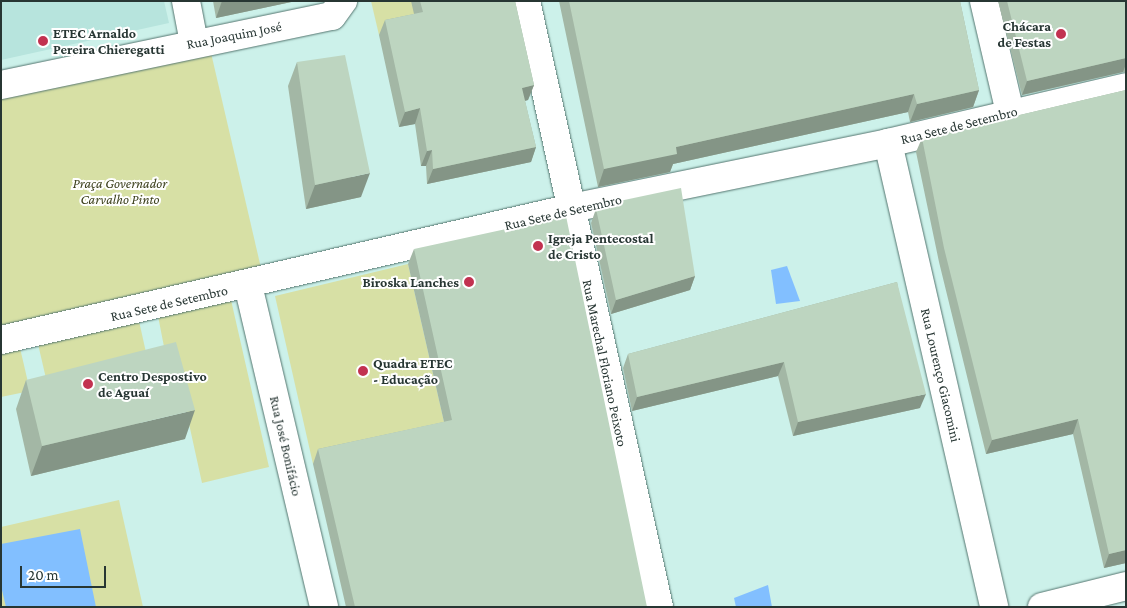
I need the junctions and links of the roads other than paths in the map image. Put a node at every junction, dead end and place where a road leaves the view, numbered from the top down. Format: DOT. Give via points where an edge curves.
graph roads {
  1 [pos="186,1"];
  2 [pos="343,1"];
  3 [pos="526,1"];
  4 [pos="984,1"];
  5 [pos="194,43"];
  6 [pos="1,85"];
  7 [pos="1126,87"];
  8 [pos="1010,113"];
  9 [pos="888,143"];
  10 [pos="572,208"];
  11 [pos="248,285"];
  12 [pos="1,340"];
  13 [pos="1126,586"];
  14 [pos="324,607"];
  15 [pos="659,607"];
  16 [pos="994,607"];
  17 [pos="1042,607"];
  1 -- 5 [label="street"];
  2 -- 5 [label="street, Rua Joaquim José" via="332,16"];
  3 -- 10 [label="street, Rua Marechal Floriano Peixoto"];
  4 -- 8 [label="street"];
  5 -- 6 [label="street, Rua Joaquim José"];
  7 -- 8 [label="street, Rua Sete de Setembro"];
  8 -- 9 [label="street, Rua Sete de Setembro"];
  9 -- 10 [label="street, Rua Sete de Setembro"];
  9 -- 16 [label="street, Rua Lourenço Giacomini"];
  10 -- 11 [label="street, Rua Sete de Setembro"];
  10 -- 15 [label="street, Rua Marechal Floriano Peixoto"];
  11 -- 12 [label="street, Rua Sete de Setembro"];
  11 -- 14 [label="street, Rua José Bonifácio"];
  13 -- 17 [label="street"];
}
